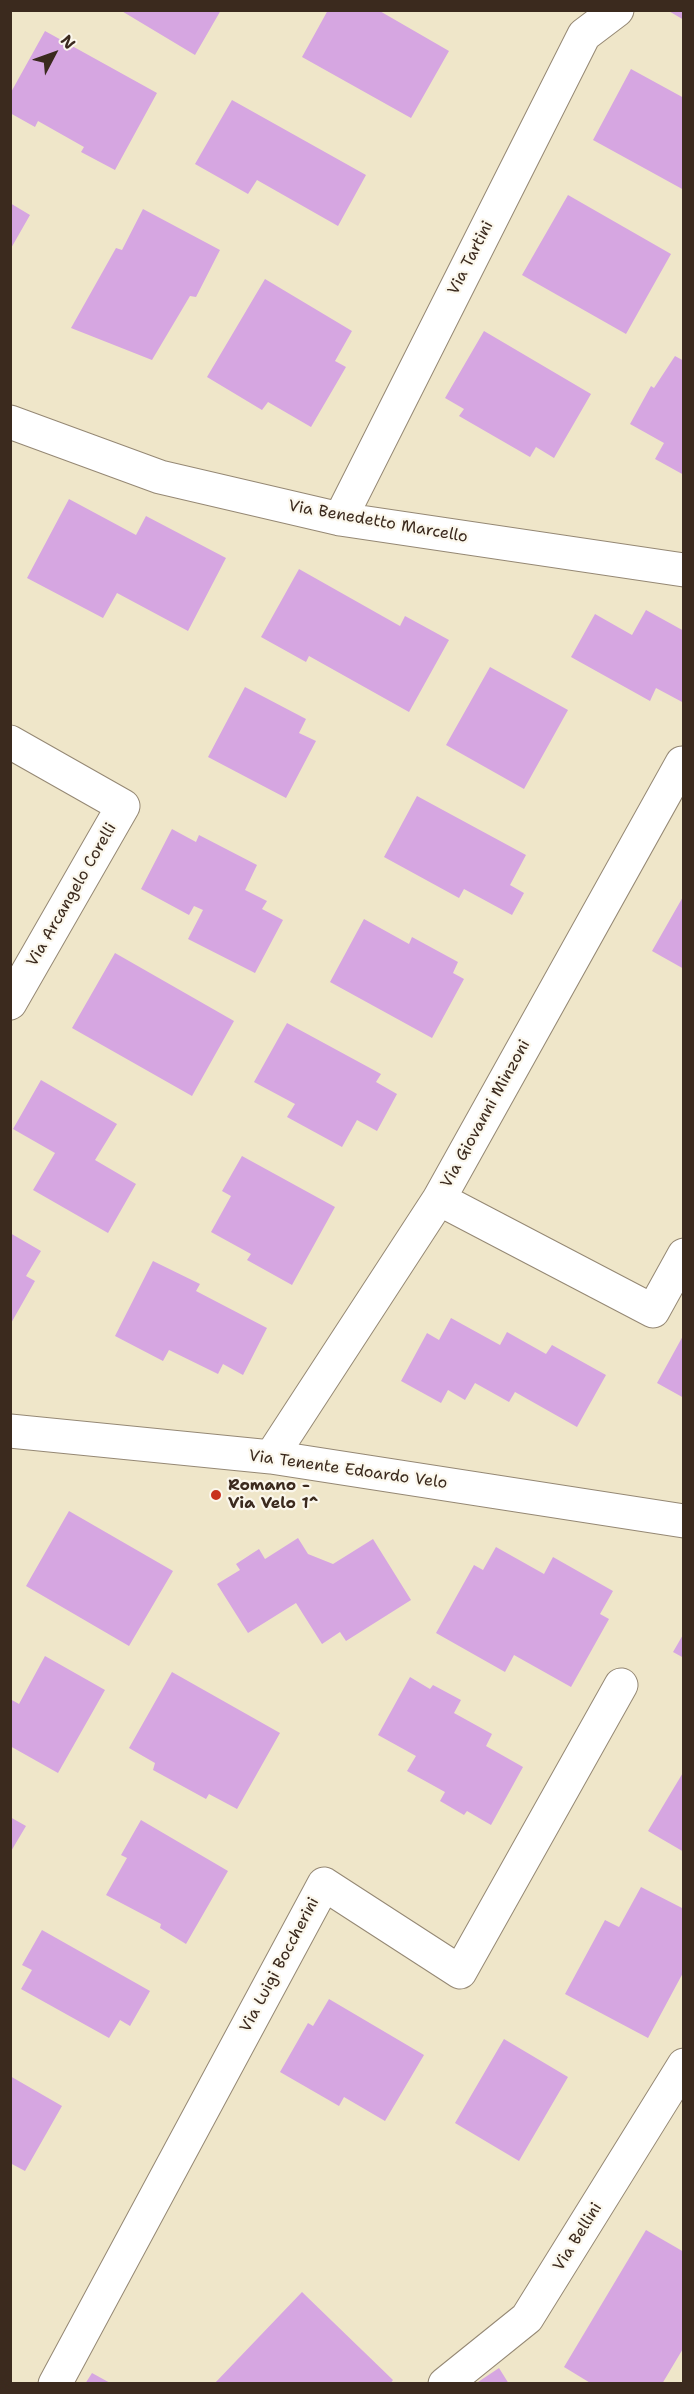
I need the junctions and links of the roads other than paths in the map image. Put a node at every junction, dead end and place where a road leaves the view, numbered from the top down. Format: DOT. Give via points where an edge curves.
graph roads {
  1 [pos="617,10"];
  2 [pos="10,422"];
  3 [pos="340,519"];
  4 [pos="684,570"];
  5 [pos="10,742"];
  6 [pos="684,764"];
  7 [pos="10,1003"];
  8 [pos="439,1199"];
  9 [pos="684,1255"];
  10 [pos="10,1431"];
  11 [pos="271,1457"];
  12 [pos="684,1521"];
  13 [pos="621,1685"];
  14 [pos="684,2065"];
  15 [pos="55,2384"];
  16 [pos="445,2384"];
  1 -- 3 [label="street, Via Tartini" via="584,35"];
  2 -- 3 [label="street, Via Benedetto Marcello" via="160,477"];
  3 -- 4 [label="street, Via Benedetto Marcello"];
  5 -- 7 [label="street, Via Arcangelo Corelli" via="123,806"];
  6 -- 8 [label="street, Via Giovanni Minzoni"];
  8 -- 9 [label="street" via="653,1311"];
  8 -- 11 [label="street, Via Giovanni Minzoni"];
  10 -- 11 [label="street, Via Tenente Edoardo Velo"];
  11 -- 12 [label="street, Via Tenente Edoardo Velo"];
  13 -- 15 [label="street, Via Luigi Boccherini" via="460,1972 324,1884"];
  14 -- 16 [label="street, Via Bellini" via="528,2318"];
}
